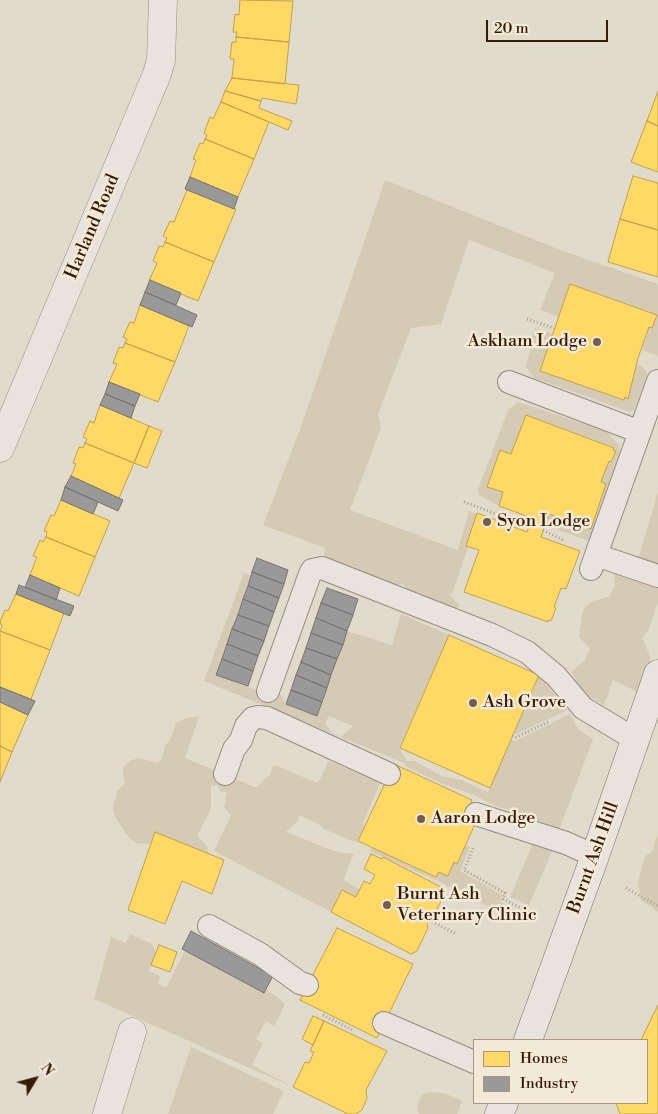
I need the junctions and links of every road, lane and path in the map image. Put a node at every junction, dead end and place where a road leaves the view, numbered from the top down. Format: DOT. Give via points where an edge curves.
graph roads {
  1 [pos="163,0"];
  2 [pos="528,319"];
  3 [pos="554,328"];
  4 [pos="658,381"];
  5 [pos="509,382"];
  6 [pos="640,432"];
  7 [pos="0,448"];
  8 [pos="464,502"];
  9 [pos="529,526"];
  10 [pos="658,576"];
  11 [pos="658,674"];
  12 [pos="268,691"];
  13 [pos="556,718"];
  14 [pos="512,736"];
  15 [pos="636,740"];
  16 [pos="225,774"];
  17 [pos="388,774"];
  18 [pos="481,816"];
  19 [pos="595,856"];
  20 [pos="626,888"];
  21 [pos="658,906"];
  22 [pos="538,917"];
  23 [pos="429,920"];
  24 [pos="209,926"];
  25 [pos="456,934"];
  26 [pos="307,985"];
  27 [pos="384,1023"];
  28 [pos="132,1032"];
  29 [pos="528,1039"];
  30 [pos="473,1062"];
  31 [pos="107,1114"];
  1 -- 7 [label="street, Harland Road" via="161,60 157,74"];
  2 -- 3 [label="path"];
  4 -- 6 [label="lane"];
  5 -- 6 [label="lane"];
  6 -- 10 [label="lane" via="594,562"];
  8 -- 9 [label="path"];
  11 -- 15 [label="street, Burnt Ash Hill"];
  12 -- 15 [label="lane" via="310,574 312,570 322,568 492,634 527,652 556,676 584,708"];
  13 -- 14 [label="path"];
  15 -- 19 [label="street, Burnt Ash Hill"];
  16 -- 17 [label="lane" via="246,726 258,717 267,718"];
  18 -- 19 [label="lane" via="566,843"];
  18 -- 22 [label="path" via="464,870 505,893 503,899"];
  19 -- 29 [label="street, Burnt Ash Hill"];
  20 -- 21 [label="path"];
  23 -- 25 [label="path"];
  24 -- 26 [label="lane"];
  27 -- 30 [label="lane"];
  28 -- 31 [label="street"];
}
